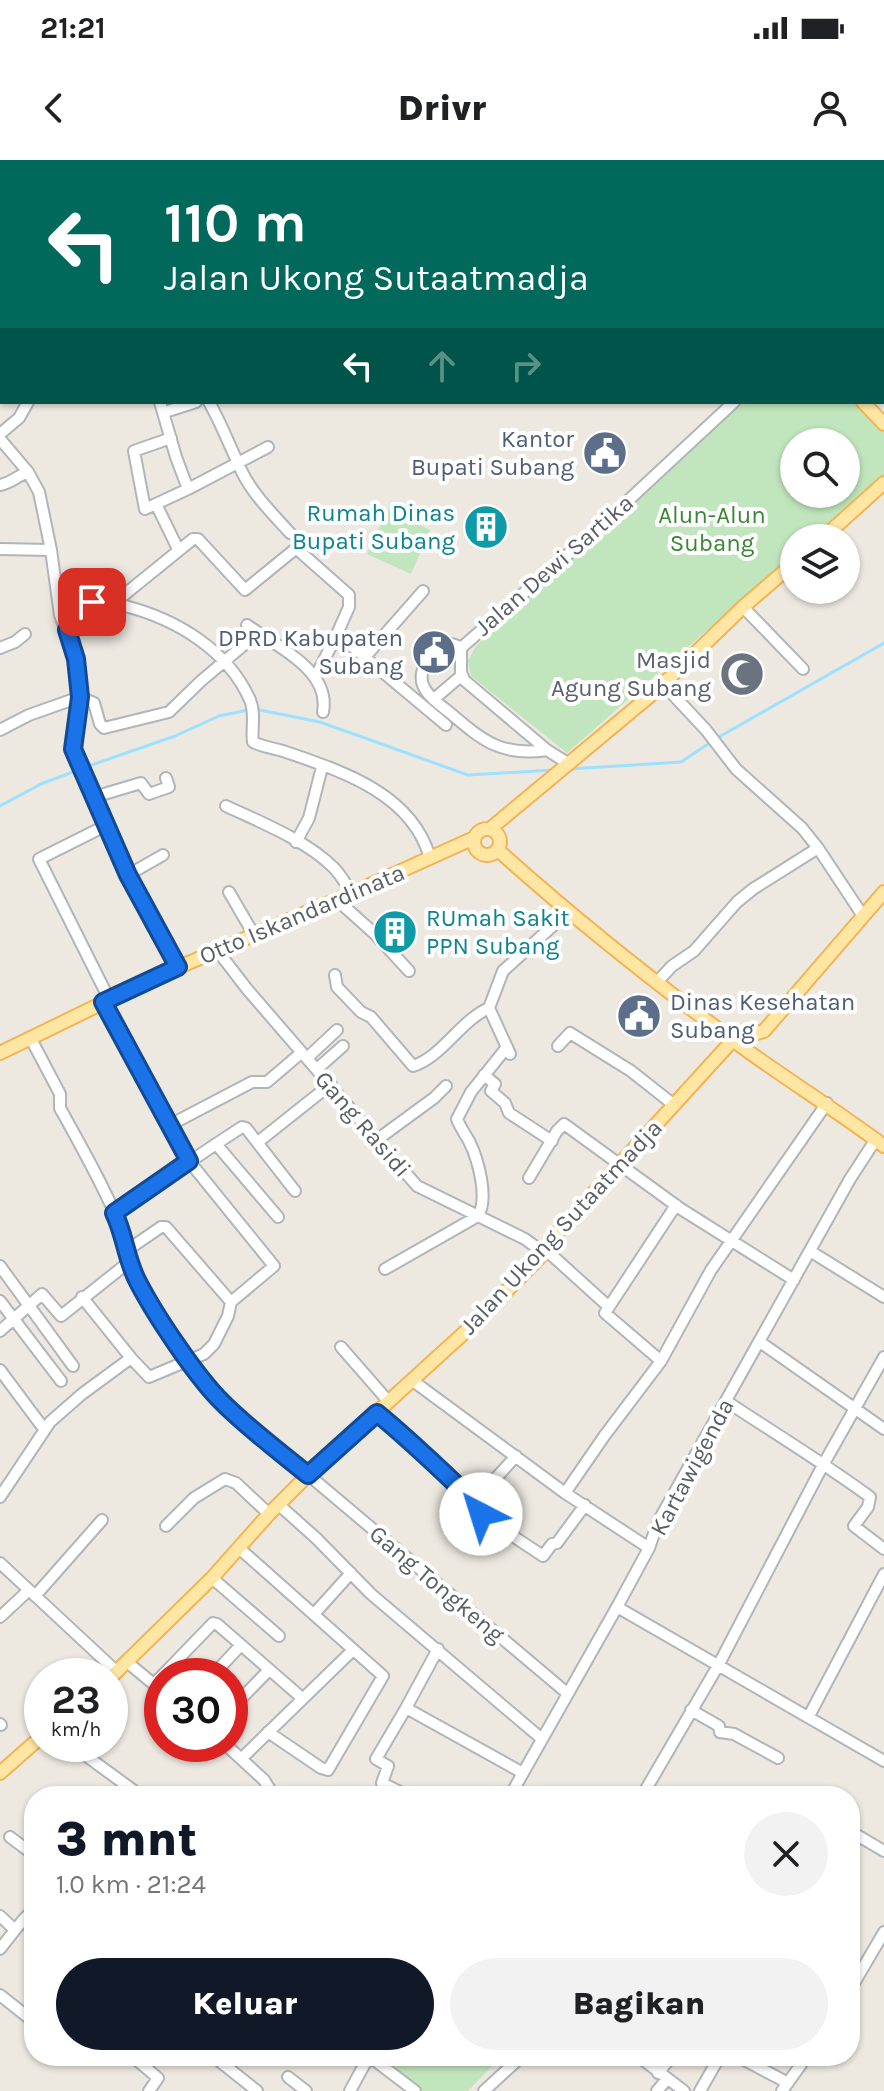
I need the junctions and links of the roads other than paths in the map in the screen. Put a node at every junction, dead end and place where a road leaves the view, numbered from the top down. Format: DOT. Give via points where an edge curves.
graph roads {
  1 [pos="27,404"];
  2 [pos="182,404"];
  3 [pos="210,404"];
  4 [pos="732,404"];
  5 [pos="865,404"];
  6 [pos="162,407"];
  7 [pos="884,424"];
  8 [pos="0,437"];
  9 [pos="171,438"];
  10 [pos="268,447"];
  11 [pos="238,463"];
  12 [pos="28,472"];
  13 [pos="884,483"];
  14 [pos="0,485"];
  15 [pos="188,489"];
  16 [pos="156,504"];
  17 [pos="839,524"];
  18 [pos="290,533"];
  19 [pos="0,549"];
  20 [pos="178,549"];
  21 [pos="51,550"];
  22 [pos="780,575"];
  23 [pos="423,591"];
  24 [pos="116,601"];
  25 [pos="743,607"];
  26 [pos="247,625"];
  27 [pos="66,629"];
  28 [pos="258,633"];
  29 [pos="25,634"];
  30 [pos="337,634"];
  31 [pos="0,648"];
  32 [pos="461,648"];
  33 [pos="365,657"];
  34 [pos="224,663"];
  35 [pos="803,669"];
  36 [pos="462,675"];
  37 [pos="315,678"];
  38 [pos="663,684"];
  39 [pos="80,697"];
  40 [pos="434,699"];
  41 [pos="323,712"];
  42 [pos="446,725"];
  43 [pos="0,730"];
  44 [pos="547,750"];
  45 [pos="569,764"];
  46 [pos="322,767"];
  47 [pos="166,778"];
  48 [pos="94,797"];
  49 [pos="226,806"];
  50 [pos="105,826"];
  51 [pos="490,829"];
  52 [pos="474,838"];
  53 [pos="296,842"];
  54 [pos="818,848"];
  55 [pos="498,850"];
  56 [pos="163,855"];
  57 [pos="430,858"];
  58 [pos="128,875"];
  59 [pos="229,892"];
  60 [pos="884,892"];
  61 [pos="352,893"];
  62 [pos="337,900"];
  63 [pos="569,911"];
  64 [pos="863,916"];
  65 [pos="254,935"];
  66 [pos="217,950"];
  67 [pos="178,967"];
  68 [pos="409,971"];
  69 [pos="335,975"];
  70 [pos="658,981"];
  71 [pos="106,1001"];
  72 [pos="489,1008"];
  73 [pos="337,1030"];
  74 [pos="764,1031"];
  75 [pos="31,1039"];
  76 [pos="733,1040"];
  77 [pos="343,1046"];
  78 [pos="558,1046"];
  79 [pos="0,1053"];
  80 [pos="304,1056"];
  81 [pos="761,1060"];
  82 [pos="317,1069"];
  83 [pos="484,1075"];
  84 [pos="331,1084"];
  85 [pos="446,1086"];
  86 [pos="827,1103"];
  87 [pos="674,1105"];
  88 [pos="168,1126"];
  89 [pos="378,1139"];
  90 [pos="552,1141"];
  91 [pos="258,1142"];
  92 [pos="880,1142"];
  93 [pos="216,1144"];
  94 [pos="189,1161"];
  95 [pos="620,1164"];
  96 [pos="529,1178"];
  97 [pos="295,1191"];
  98 [pos="676,1205"];
  99 [pos="114,1213"];
  100 [pos="478,1216"];
  101 [pos="278,1217"];
  102 [pos="732,1241"];
  103 [pos="810,1251"];
  104 [pos="545,1252"];
  105 [pos="127,1256"];
  106 [pos="0,1266"];
  107 [pos="385,1269"];
  108 [pos="794,1280"];
  109 [pos="82,1297"];
  110 [pos="884,1297"];
  111 [pos="0,1301"];
  112 [pos="231,1302"];
  113 [pos="28,1305"];
  114 [pos="609,1307"];
  115 [pos="13,1320"];
  116 [pos="0,1331"];
  117 [pos="760,1342"];
  118 [pos="341,1347"];
  119 [pos="884,1357"];
  120 [pos="131,1358"];
  121 [pos="191,1361"];
  122 [pos="661,1361"];
  123 [pos="73,1366"];
  124 [pos="0,1370"];
  125 [pos="61,1381"];
  126 [pos="413,1381"];
  127 [pos="726,1401"];
  128 [pos="389,1402"];
  129 [pos="854,1410"];
  130 [pos="377,1413"];
  131 [pos="44,1429"];
  132 [pos="884,1429"];
  133 [pos="516,1456"];
  134 [pos="823,1465"];
  135 [pos="308,1475"];
  136 [pos="565,1493"];
  137 [pos="0,1497"];
  138 [pos="475,1501"];
  139 [pos="585,1505"];
  140 [pos="274,1509"];
  141 [pos="102,1520"];
  142 [pos="166,1526"];
  143 [pos="649,1548"];
  144 [pos="240,1549"];
  145 [pos="884,1549"];
  146 [pos="0,1563"];
  147 [pos="351,1573"];
  148 [pos="884,1574"];
  149 [pos="212,1578"];
  150 [pos="32,1593"];
  151 [pos="617,1607"];
  152 [pos="314,1614"];
  153 [pos="0,1617"];
  154 [pos="279,1636"];
  155 [pos="241,1645"];
  156 [pos="438,1649"];
  157 [pos="353,1650"];
  158 [pos="97,1658"];
  159 [pos="183,1658"];
  160 [pos="229,1658"];
  161 [pos="128,1661"];
  162 [pos="128,1663"];
  163 [pos="719,1664"];
  164 [pos="269,1670"];
  165 [pos="144,1676"];
  166 [pos="248,1692"];
  167 [pos="567,1693"];
  168 [pos="302,1698"];
  169 [pos="406,1708"];
  170 [pos="691,1710"];
  171 [pos="809,1716"];
  172 [pos="268,1732"];
  173 [pos="542,1739"];
  174 [pos="24,1752"];
  175 [pos="248,1752"];
  176 [pos="778,1758"];
  177 [pos="884,1761"];
  178 [pos="95,1762"];
  179 [pos="246,1762"];
  180 [pos="0,1773"];
  181 [pos="523,1773"];
  182 [pos="127,1786"];
  183 [pos="269,1786"];
  184 [pos="388,1786"];
  185 [pos="516,1786"];
  186 [pos="648,1786"];
  187 [pos="10,1837"];
  188 [pos="860,1837"];
  189 [pos="24,1848"];
  190 [pos="884,1851"];
  191 [pos="0,1916"];
  192 [pos="23,1920"];
  193 [pos="15,1930"];
  194 [pos="884,1932"];
  195 [pos="0,1949"];
  196 [pos="860,1973"];
  197 [pos="0,1995"];
  198 [pos="24,2014"];
  199 [pos="144,2066"];
  200 [pos="226,2066"];
  201 [pos="364,2066"];
  202 [pos="382,2066"];
  203 [pos="511,2066"];
  204 [pos="650,2066"];
  205 [pos="668,2066"];
  206 [pos="714,2066"];
  207 [pos="752,2066"];
  208 [pos="800,2066"];
  209 [pos="663,2076"];
  210 [pos="288,2077"];
  211 [pos="785,2087"];
  212 [pos="149,2091"];
  213 [pos="257,2091"];
  214 [pos="306,2091"];
  215 [pos="350,2091"];
  216 [pos="415,2091"];
  217 [pos="484,2091"];
  218 [pos="657,2091"];
  219 [pos="684,2091"];
  220 [pos="700,2091"];
  1 -- 8 [label="street"];
  2 -- 6 [label="street"];
  3 -- 11 [label="street"];
  4 -- 32 [label="street, Jalan Dewi Sartika"];
  5 -- 7 [label="main road"];
  6 -- 9 [label="street"];
  8 -- 12 [label="street"];
  9 -- 15 [label="street"];
  9 -- 16 [label="street" via="133,453 144,508"];
  10 -- 11 [label="street"];
  11 -- 15 [label="street"];
  11 -- 18 [label="street" via="257,496"];
  12 -- 14 [label="street"];
  12 -- 21 [label="street" via="39,492"];
  13 -- 17 [label="main road"];
  15 -- 16 [label="street"];
  16 -- 20 [label="street"];
  19 -- 21 [label="street"];
  20 -- 24 [label="street"];
  20 -- 30 [label="street" via="198,539 245,590 298,550 349,595"];
  21 -- 27 [label="street"];
  22 -- 25 [label="main road"];
  23 -- 33 [label="street"];
  24 -- 27 [label="street" via="82,606"];
  24 -- 34 [label="street" via="173,622 197,636"];
  25 -- 35 [label="street"];
  25 -- 38 [label="main road"];
  26 -- 28 [label="street"];
  27 -- 39 [label="street"];
  28 -- 34 [label="street"];
  28 -- 37 [label="street"];
  29 -- 31 [label="street"];
  30 -- 33 [label="street"];
  30 -- 37 [label="street"];
  32 -- 36 [label="street, Jalan Dewi Sartika"];
  32 -- 40 [label="street" via="444,644 424,665 423,685"];
  33 -- 42 [label="street"];
  34 -- 39 [label="street" via="169,712 108,727 100,724 93,701"];
  34 -- 46 [label="street" via="250,701 253,742"];
  36 -- 40 [label="street"];
  36 -- 44 [label="street"];
  37 -- 41 [label="street" via="322,687"];
  38 -- 45 [label="main road"];
  38 -- 54 [label="street" via="736,769"];
  39 -- 43 [label="street"];
  39 -- 48 [label="street" via="73,749"];
  40 -- 44 [label="street" via="480,739 501,749"];
  44 -- 45 [label="street"];
  45 -- 51 [label="main road"];
  46 -- 53 [label="street" via="309,818"];
  46 -- 57 [label="street" via="394,801 420,831"];
  47 -- 48 [label="street" via="169,787 149,794 141,783"];
  48 -- 50 [label="street"];
  49 -- 53 [label="street"];
  50 -- 58 [label="street"];
  50 -- 71 [label="street" via="39,859"];
  51 -- 52 [label="main road"];
  51 -- 55 [label="main road" via="500,838"];
  52 -- 55 [label="main road" via="483,855"];
  52 -- 57 [label="main road, Otto Iskandardinata"];
  53 -- 61 [label="street" via="334,867"];
  54 -- 64 [label="street"];
  54 -- 70 [label="street" via="745,896"];
  55 -- 63 [label="main road"];
  56 -- 58 [label="street"];
  57 -- 61 [label="main road, Otto Iskandardinata"];
  58 -- 67 [label="street"];
  59 -- 65 [label="street"];
  60 -- 64 [label="main road"];
  61 -- 62 [label="main road, Otto Iskandardinata"];
  62 -- 65 [label="main road, Otto Iskandardinata"];
  62 -- 68 [label="street"];
  63 -- 70 [label="main road"];
  63 -- 72 [label="street" via="503,971"];
  64 -- 74 [label="main road"];
  65 -- 66 [label="main road, Otto Iskandardinata"];
  66 -- 67 [label="main road, Otto Iskandardinata"];
  66 -- 80 [label="street, Gang Rasidi"];
  67 -- 71 [label="main road, Otto Iskandardinata"];
  69 -- 72 [label="street" via="337,987 413,1066 474,1014"];
  70 -- 76 [label="main road"];
  71 -- 75 [label="main road, Otto Iskandardinata"];
  71 -- 88 [label="street"];
  72 -- 83 [label="street" via="508,1050"];
  73 -- 80 [label="street"];
  74 -- 76 [label="main road"];
  74 -- 81 [label="main road"];
  75 -- 79 [label="main road, Otto Iskandardinata"];
  75 -- 99 [label="street, Gang Tongkeng"];
  76 -- 81 [label="main road"];
  76 -- 87 [label="main road, Jalan Ukong Sutaatmadja"];
  77 -- 82 [label="street"];
  78 -- 87 [label="street" via="570,1033"];
  80 -- 82 [label="street, Gang Rasidi"];
  80 -- 88 [label="street" via="267,1082 252,1082"];
  81 -- 86 [label="main road"];
  82 -- 84 [label="street, Gang Rasidi"];
  83 -- 90 [label="street" via="495,1084 491,1091 509,1113"];
  83 -- 100 [label="street" via="457,1121 474,1153 484,1194"];
  84 -- 89 [label="street, Gang Rasidi"];
  84 -- 91 [label="street"];
  85 -- 89 [label="street"];
  86 -- 92 [label="main road"];
  86 -- 102 [label="street"];
  87 -- 95 [label="main road, Jalan Ukong Sutaatmadja"];
  88 -- 94 [label="street"];
  89 -- 100 [label="street, Gang Rasidi" via="417,1186"];
  90 -- 95 [label="street" via="564,1124"];
  90 -- 96 [label="street"];
  91 -- 93 [label="street" via="244,1127"];
  91 -- 97 [label="street"];
  92 -- 103 [label="street, Kartawigenda"];
  93 -- 94 [label="street"];
  93 -- 101 [label="street"];
  94 -- 99 [label="street"];
  94 -- 112 [label="street" via="274,1266"];
  95 -- 98 [label="street"];
  95 -- 104 [label="main road, Jalan Ukong Sutaatmadja"];
  98 -- 102 [label="street"];
  98 -- 114 [label="street"];
  99 -- 105 [label="street, Gang Tongkeng"];
  100 -- 104 [label="street, Gang Rasidi"];
  100 -- 107 [label="street"];
  102 -- 108 [label="street"];
  102 -- 122 [label="street"];
  103 -- 108 [label="street, Kartawigenda"];
  103 -- 110 [label="street"];
  104 -- 114 [label="street, Gang Rasidi"];
  104 -- 126 [label="main road, Jalan Ukong Sutaatmadja"];
  105 -- 109 [label="street"];
  105 -- 112 [label="street" via="166,1227"];
  105 -- 121 [label="street, Gang Tongkeng" via="138,1284"];
  106 -- 113 [label="street"];
  108 -- 117 [label="street, Kartawigenda"];
  109 -- 113 [label="street" via="61,1316 42,1294"];
  109 -- 120 [label="street"];
  111 -- 115 [label="street"];
  112 -- 121 [label="street" via="214,1344"];
  113 -- 115 [label="street"];
  113 -- 123 [label="street"];
  114 -- 122 [label="street, Gang Rasidi" via="605,1313"];
  115 -- 116 [label="street"];
  115 -- 125 [label="street"];
  117 -- 127 [label="street, Kartawigenda"];
  117 -- 129 [label="street"];
  118 -- 128 [label="street"];
  119 -- 129 [label="street"];
  120 -- 121 [label="street" via="148,1377"];
  120 -- 131 [label="street"];
  121 -- 135 [label="street, Gang Tongkeng" via="222,1402"];
  122 -- 136 [label="street"];
  124 -- 131 [label="street"];
  126 -- 128 [label="main road, Jalan Ukong Sutaatmadja"];
  126 -- 133 [label="street"];
  127 -- 134 [label="street"];
  127 -- 143 [label="street, Kartawigenda" via="658,1522"];
  128 -- 130 [label="main road, Jalan Ukong Sutaatmadja"];
  129 -- 132 [label="street"];
  129 -- 134 [label="street"];
  130 -- 135 [label="main road, Jalan Ukong Sutaatmadja"];
  130 -- 138 [label="street"];
  131 -- 137 [label="street"];
  133 -- 136 [label="street"];
  133 -- 138 [label="street"];
  134 -- 145 [label="street" via="870,1497 854,1526"];
  134 -- 163 [label="street"];
  135 -- 140 [label="main road, Jalan Ukong Sutaatmadja"];
  135 -- 167 [label="street, Gang Tongkeng"];
  136 -- 139 [label="street"];
  138 -- 139 [label="street" via="481,1515 543,1556"];
  139 -- 143 [label="street"];
  140 -- 142 [label="street" via="225,1479 194,1498"];
  140 -- 144 [label="main road, Jalan Ukong Sutaatmadja"];
  140 -- 147 [label="street"];
  141 -- 150 [label="street"];
  143 -- 151 [label="street, Kartawigenda"];
  144 -- 149 [label="main road, Jalan Ukong Sutaatmadja"];
  144 -- 152 [label="street"];
  146 -- 150 [label="street"];
  147 -- 152 [label="street"];
  147 -- 156 [label="street"];
  148 -- 171 [label="street"];
  149 -- 154 [label="street"];
  149 -- 161 [label="main road, Jalan Ukong Sutaatmadja"];
  150 -- 153 [label="street"];
  150 -- 158 [label="street"];
  151 -- 163 [label="street"];
  151 -- 167 [label="street, Kartawigenda"];
  152 -- 157 [label="street"];
  155 -- 159 [label="street" via="213,1623"];
  155 -- 160 [label="street"];
  155 -- 164 [label="street"];
  156 -- 169 [label="street"];
  156 -- 173 [label="street"];
  157 -- 168 [label="street"];
  157 -- 172 [label="street" via="383,1676 328,1770"];
  162 -- 165 [label="street"];
  163 -- 170 [label="street"];
  163 -- 171 [label="street"];
  164 -- 166 [label="street"];
  164 -- 168 [label="street"];
  167 -- 173 [label="street, Kartawigenda"];
  168 -- 172 [label="street"];
  169 -- 181 [label="street"];
  169 -- 184 [label="street" via="376,1759 388,1766 382,1783"];
  170 -- 176 [label="street" via="719,1726 720,1732"];
  170 -- 186 [label="street"];
  171 -- 177 [label="street"];
  172 -- 175 [label="street"];
  173 -- 181 [label="street, Kartawigenda"];
  174 -- 180 [label="main road"];
  178 -- 182 [label="street"];
  179 -- 183 [label="street"];
  181 -- 185 [label="street, Kartawigenda"];
  187 -- 189 [label="street"];
  188 -- 190 [label="street"];
  191 -- 193 [label="street"];
  192 -- 193 [label="street"];
  193 -- 195 [label="street"];
  194 -- 196 [label="street"];
  197 -- 198 [label="street"];
  199 -- 212 [label="street" via="158,2078"];
  200 -- 213 [label="street"];
  201 -- 215 [label="street"];
  202 -- 216 [label="street"];
  203 -- 217 [label="street"];
  204 -- 209 [label="street"];
  205 -- 209 [label="street"];
  206 -- 220 [label="street"];
  207 -- 211 [label="street"];
  208 -- 211 [label="street"];
  209 -- 218 [label="street"];
  209 -- 219 [label="street"];
  210 -- 214 [label="street"];
}
